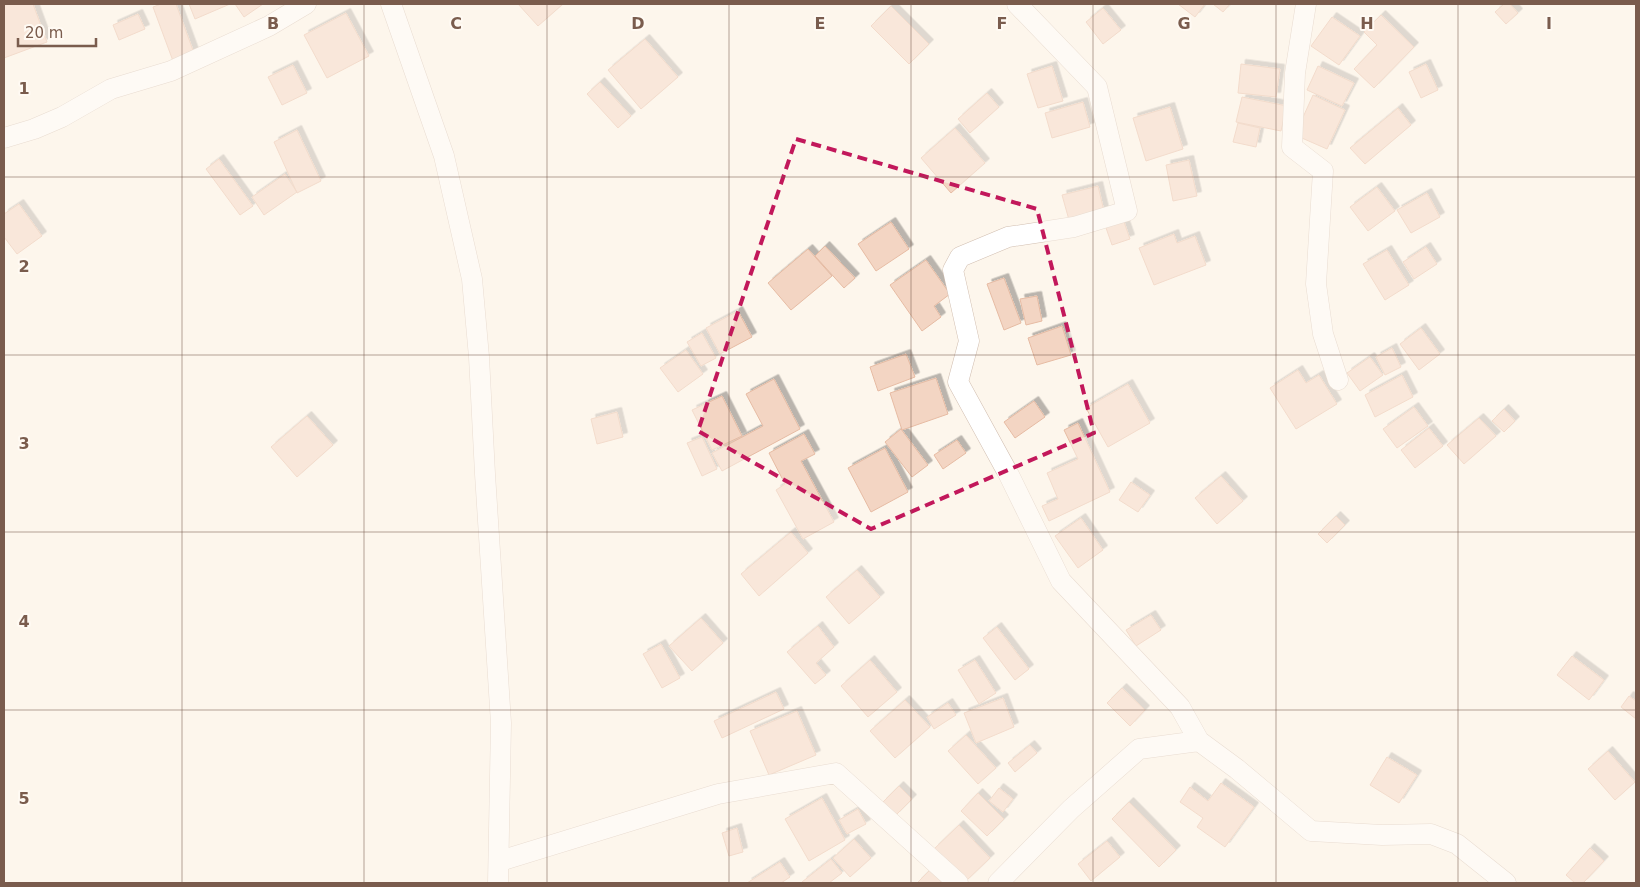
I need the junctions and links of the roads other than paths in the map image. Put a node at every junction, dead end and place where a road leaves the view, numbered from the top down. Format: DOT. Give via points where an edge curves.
graph roads {
  1 [pos="306,4"];
  2 [pos="391,4"];
  3 [pos="1017,4"];
  4 [pos="1306,4"];
  5 [pos="4,138"];
  6 [pos="1338,380"];
  7 [pos="1199,741"];
  8 [pos="500,861"];
  9 [pos="498,883"];
  10 [pos="958,883"];
  11 [pos="998,883"];
  12 [pos="1506,883"];
  1 -- 5 [label="street" via="269,26 171,71 111,89 62,117"];
  2 -- 8 [label="street" via="444,156 472,279 500,723"];
  3 -- 7 [label="street" via="1097,87 1126,211 1074,227 1008,237 960,257 953,270 969,341 958,382 1009,475 1061,581 1180,707"];
  4 -- 6 [label="street" via="1295,74 1292,147 1323,171 1316,284 1323,334"];
  7 -- 11 [label="street" via="1139,749 1071,809"];
  7 -- 12 [label="street" via="1311,831 1431,834 1457,844"];
  8 -- 9 [label="street"];
  8 -- 10 [label="street" via="718,794 836,773"];
}
